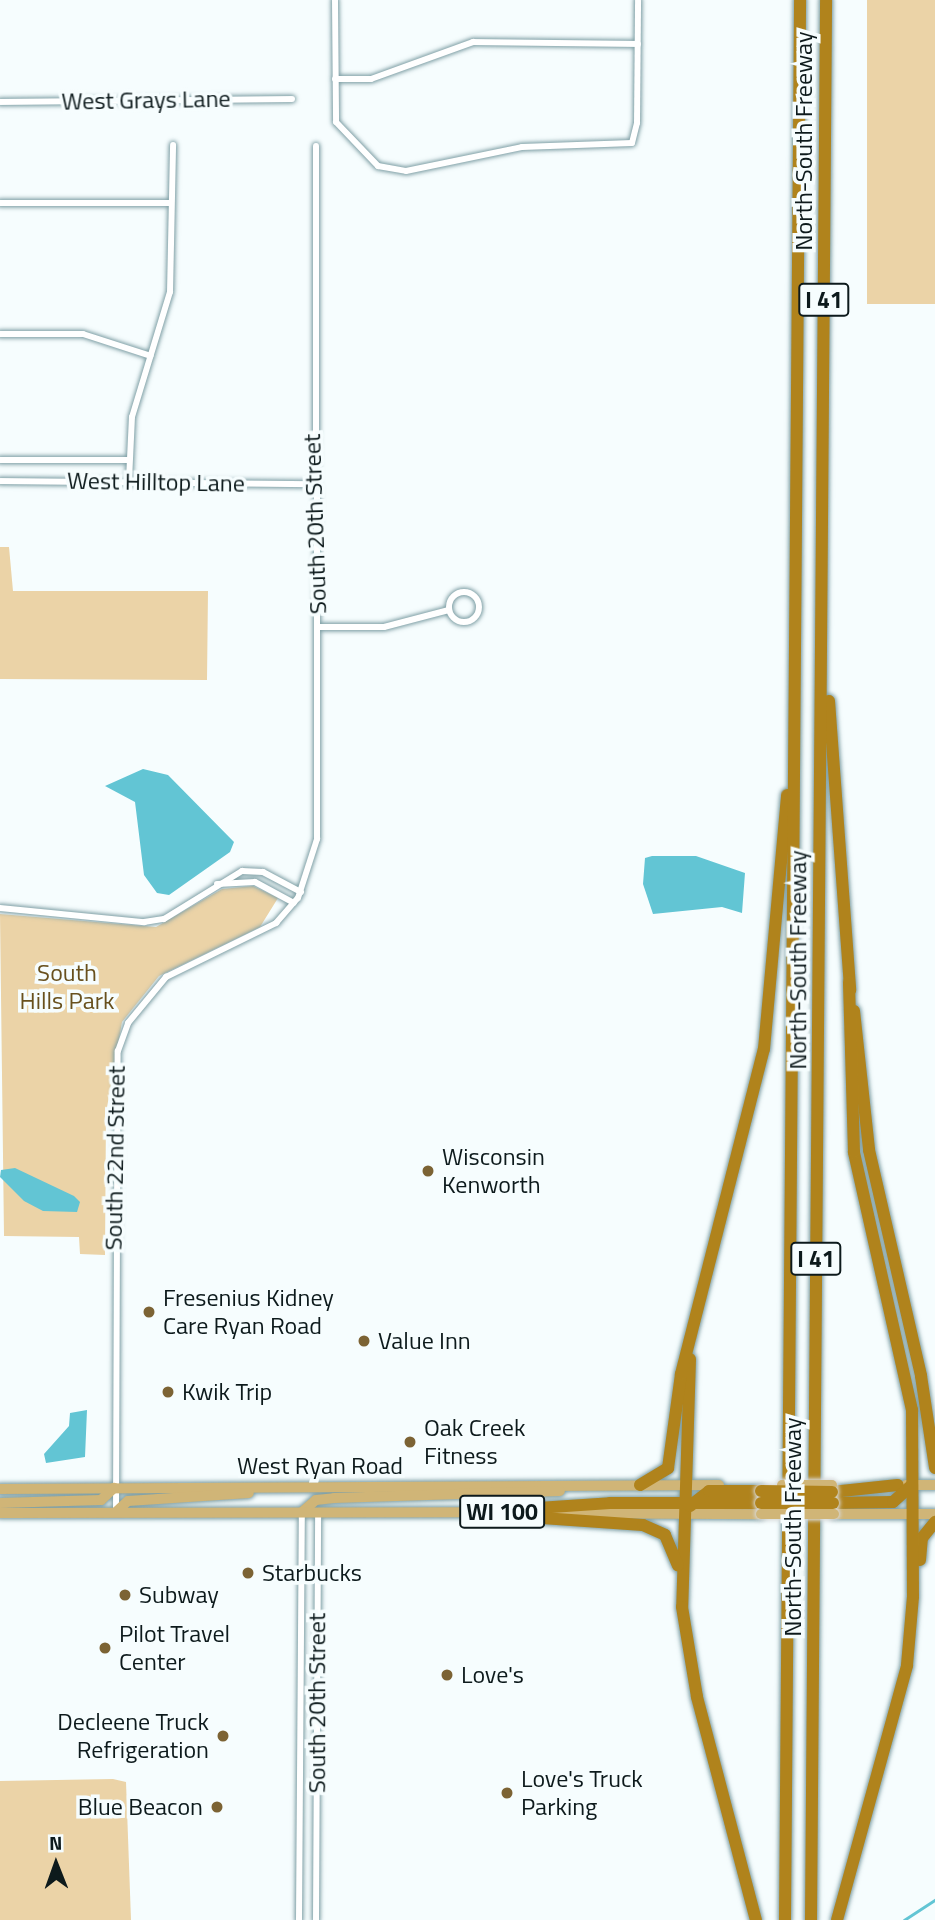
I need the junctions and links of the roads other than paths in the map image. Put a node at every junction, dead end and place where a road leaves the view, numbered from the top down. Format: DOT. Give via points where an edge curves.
graph roads {
  1 [pos="335,0"];
  2 [pos="638,0"];
  3 [pos="800,0"];
  4 [pos="826,0"];
  5 [pos="638,44"];
  6 [pos="335,79"];
  7 [pos="292,99"];
  8 [pos="0,102"];
  9 [pos="173,145"];
  10 [pos="316,146"];
  11 [pos="171,202"];
  12 [pos="0,203"];
  13 [pos="0,334"];
  14 [pos="151,356"];
  15 [pos="0,460"];
  16 [pos="129,460"];
  17 [pos="129,480"];
  18 [pos="0,481"];
  19 [pos="312,484"];
  20 [pos="822,600"];
  21 [pos="449,610"];
  22 [pos="318,627"];
  23 [pos="794,746"];
  24 [pos="215,884"];
  25 [pos="298,898"];
  26 [pos="0,908"];
  27 [pos="849,982"];
  28 [pos="689,1355"];
  29 [pos="935,1468"];
  30 [pos="590,1485"];
  31 [pos="640,1485"];
  32 [pos="686,1485"];
  33 [pos="898,1485"];
  34 [pos="912,1485"];
  35 [pos="935,1485"];
  36 [pos="268,1487"];
  37 [pos="311,1487"];
  38 [pos="114,1488"];
  39 [pos="0,1489"];
  40 [pos="761,1499"];
  41 [pos="833,1499"];
  42 [pos="0,1503"];
  43 [pos="317,1506"];
  44 [pos="687,1506"];
  45 [pos="116,1512"];
  46 [pos="302,1512"];
  47 [pos="476,1512"];
  48 [pos="0,1513"];
  49 [pos="912,1514"];
  50 [pos="935,1514"];
  51 [pos="935,1522"];
  52 [pos="681,1576"];
  53 [pos="909,1650"];
  54 [pos="755,1914"];
  55 [pos="837,1917"];
  56 [pos="785,1918"];
  57 [pos="811,1919"];
  58 [pos="299,1920"];
  59 [pos="316,1920"];
  1 -- 6 [label="street"];
  2 -- 5 [label="street"];
  3 -- 23 [label="highway, North-South Freeway / I 41"];
  4 -- 20 [label="highway, North-South Freeway / I 41"];
  5 -- 6 [label="street" via="473,42 371,79"];
  5 -- 6 [label="street" via="632,143 522,147 406,171 378,166 336,122"];
  7 -- 8 [label="street, West Grays Lane"];
  9 -- 11 [label="street"];
  10 -- 19 [label="street, South 20th Street"];
  11 -- 12 [label="street"];
  11 -- 14 [label="street" via="170,292"];
  13 -- 14 [label="street" via="83,334"];
  14 -- 16 [label="street" via="132,417"];
  15 -- 16 [label="street, West Hilltop Lane"];
  16 -- 17 [label="street"];
  17 -- 18 [label="street, West Hilltop Lane"];
  17 -- 19 [label="street, West Hilltop Lane"];
  19 -- 22 [label="street, South 20th Street"];
  20 -- 27 [label="highway"];
  20 -- 57 [label="highway, North-South Freeway / I 41"];
  21 -- 21 [label="street" via="466,623 480,606 463,592"];
  21 -- 22 [label="street" via="394,625"];
  22 -- 25 [label="street, South 20th Street" via="317,839"];
  23 -- 28 [label="highway" via="764,1049"];
  23 -- 56 [label="highway, North-South Freeway / I 41"];
  24 -- 25 [label="street" via="256,881"];
  24 -- 25 [label="street" via="242,871 263,872"];
  24 -- 26 [label="street" via="164,919 144,922"];
  25 -- 38 [label="street, South 22nd Street" via="253,939 166,977 128,1023 118,1051"];
  27 -- 29 [label="highway" via="869,1150 921,1376"];
  27 -- 34 [label="highway" via="854,1152 905,1367"];
  28 -- 31 [label="highway" via="668,1468"];
  28 -- 32 [label="highway"];
  30 -- 31 [label="main road, West Ryan Road / WI 100"];
  30 -- 37 [label="main road, West Ryan Road / WI 100"];
  30 -- 43 [label="main road" via="499,1498"];
  31 -- 32 [label="main road, West Ryan Road / WI 100"];
  32 -- 40 [label="main road, West Ryan Road / WI 100"];
  32 -- 44 [label="highway"];
  33 -- 34 [label="main road"];
  33 -- 41 [label="highway"];
  34 -- 35 [label="main road"];
  34 -- 41 [label="highway" via="893,1502"];
  34 -- 49 [label="highway"];
  36 -- 37 [label="main road, West Ryan Road / WI 100"];
  36 -- 38 [label="main road, West Ryan Road / WI 100"];
  36 -- 45 [label="main road" via="128,1501"];
  37 -- 43 [label="street, South 20th Street"];
  38 -- 39 [label="main road, West Ryan Road / WI 100"];
  38 -- 42 [label="main road" via="101,1500"];
  38 -- 45 [label="street, South 22nd Street"];
  40 -- 41 [label="highway, bridge"];
  40 -- 41 [label="main road, West Ryan Road / WI 100, bridge"];
  40 -- 44 [label="main road, West Ryan Road / WI 100"];
  40 -- 44 [label="highway" via="709,1491"];
  41 -- 49 [label="main road, West Ryan Road / WI 100"];
  43 -- 46 [label="main road"];
  43 -- 47 [label="main road, West Ryan Road / WI 100"];
  43 -- 59 [label="street, South 20th Street"];
  44 -- 47 [label="highway"];
  44 -- 52 [label="highway"];
  45 -- 46 [label="main road, West Ryan Road"];
  45 -- 48 [label="main road, West Ryan Road"];
  46 -- 58 [label="street, South 20th Street"];
  47 -- 52 [label="highway" via="658,1529 674,1549"];
  49 -- 50 [label="main road, West Ryan Road / WI 100"];
  49 -- 53 [label="highway"];
  51 -- 53 [label="highway" via="922,1538 917,1627"];
  52 -- 54 [label="highway" via="690,1662"];
  53 -- 55 [label="highway"];
}
